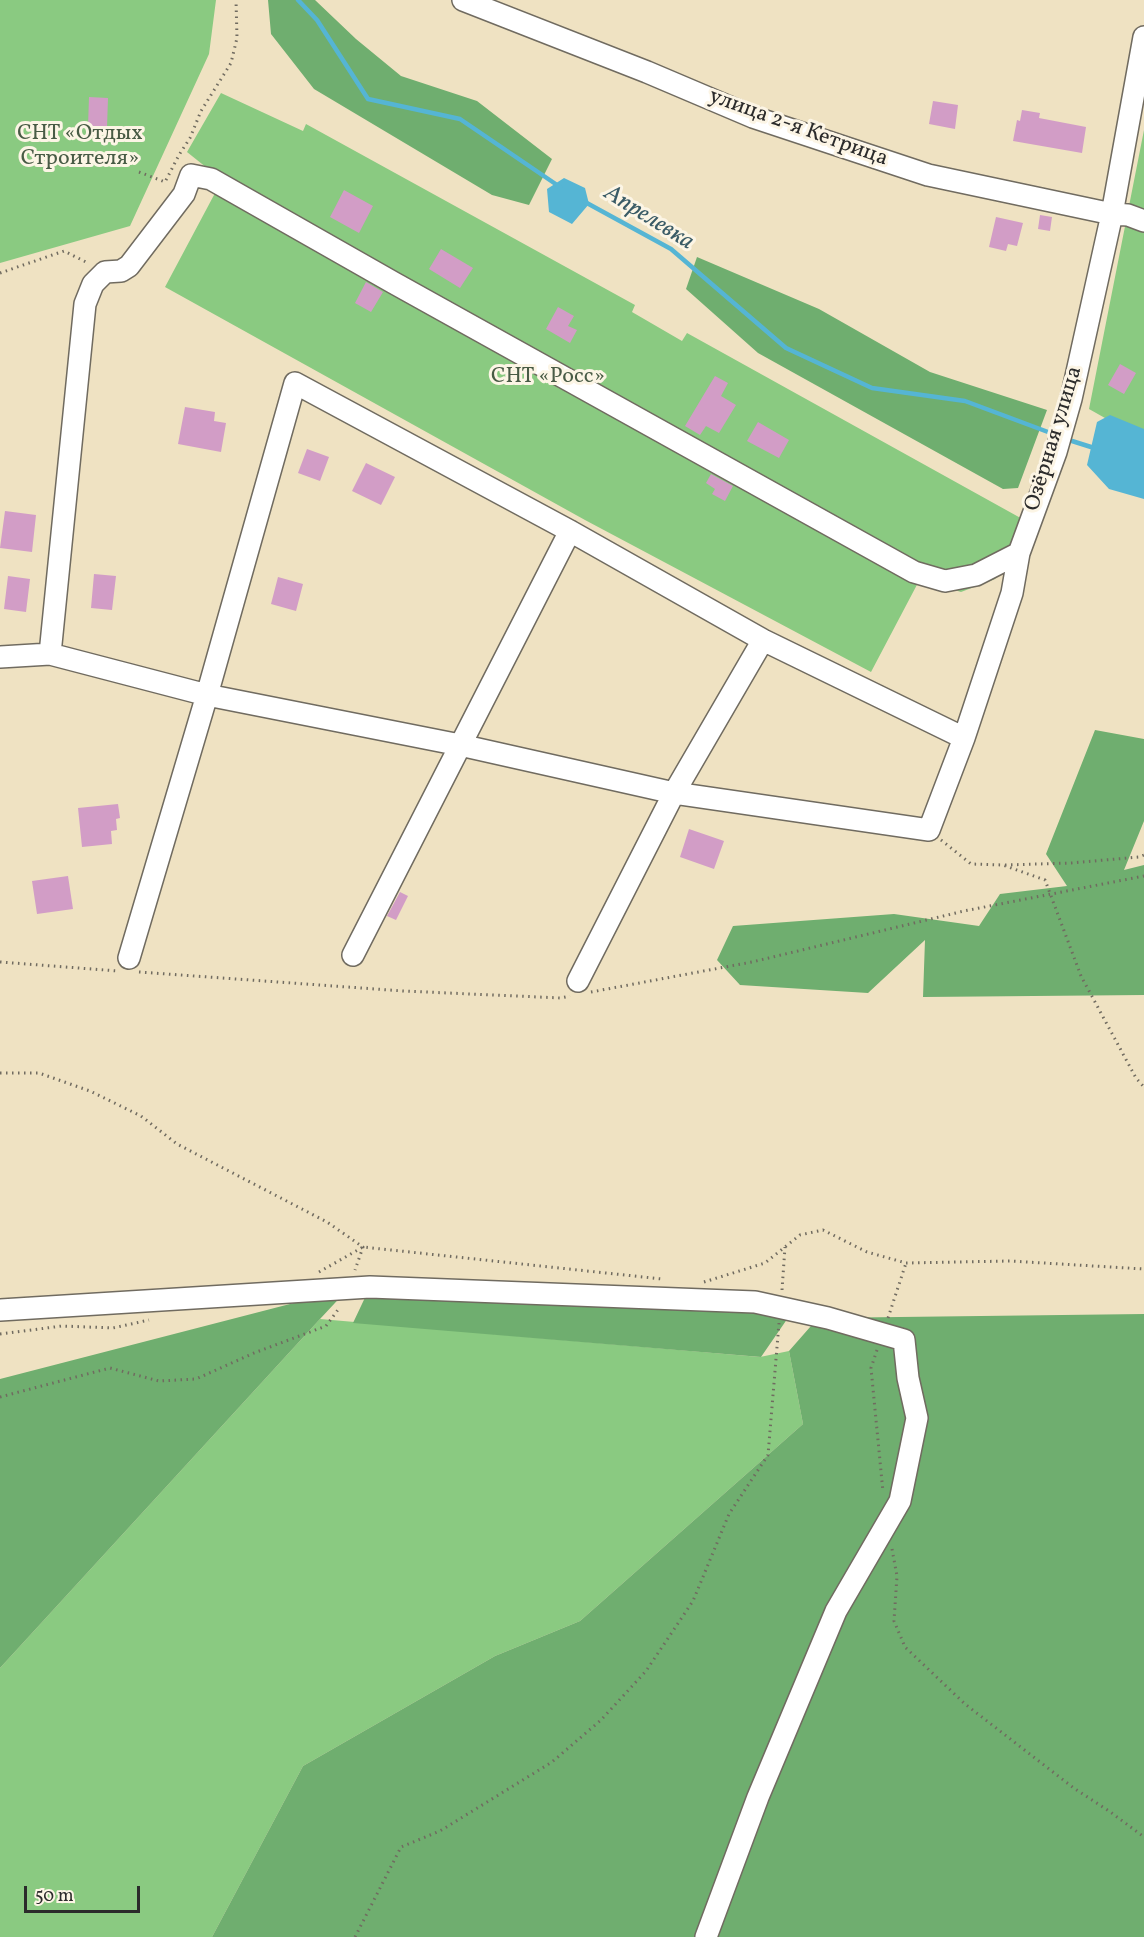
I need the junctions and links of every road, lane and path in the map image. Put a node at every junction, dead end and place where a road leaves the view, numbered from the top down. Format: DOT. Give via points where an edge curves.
graph roads {
  1 [pos="236,0"];
  2 [pos="463,0"];
  3 [pos="1144,37"];
  4 [pos="139,172"];
  5 [pos="1112,214"];
  6 [pos="1144,221"];
  7 [pos="105,272"];
  8 [pos="0,273"];
  9 [pos="570,531"];
  10 [pos="1018,553"];
  11 [pos="764,640"];
  12 [pos="50,654"];
  13 [pos="0,657"];
  14 [pos="207,695"];
  15 [pos="964,738"];
  16 [pos="460,745"];
  17 [pos="674,793"];
  18 [pos="929,830"];
  19 [pos="1144,855"];
  20 [pos="1003,865"];
  21 [pos="353,955"];
  22 [pos="129,958"];
  23 [pos="578,981"];
  24 [pos="0,1073"];
  25 [pos="1144,1087"];
  26 [pos="363,1247"];
  27 [pos="785,1247"];
  28 [pos="906,1263"];
  29 [pos="1144,1269"];
  30 [pos="318,1273"];
  31 [pos="665,1279"];
  32 [pos="700,1283"];
  33 [pos="349,1289"];
  34 [pos="780,1307"];
  35 [pos="0,1310"];
  36 [pos="159,1318"];
  37 [pos="0,1334"];
  38 [pos="882,1334"];
  39 [pos="0,1397"];
  40 [pos="887,1523"];
  41 [pos="1144,1837"];
  42 [pos="355,1937"];
  43 [pos="706,1937"];
  1 -- 4 [label="path" via="237,38 231,63 201,111 190,138 165,182"];
  2 -- 5 [label="street, улица 2-я Кетрица" via="753,117 928,175"];
  3 -- 5 [label="street, Озёрная улица"];
  5 -- 6 [label="street, улица 2-я Кетрица"];
  5 -- 10 [label="street, Озёрная улица" via="1071,399 1056,452"];
  7 -- 8 [label="path" via="64,251"];
  7 -- 10 [label="street" via="129,266 184,194 191,175 211,179 914,572 945,581 976,575"];
  7 -- 12 [label="street" via="93,284 85,304"];
  9 -- 11 [label="street"];
  9 -- 14 [label="street" via="295,383"];
  9 -- 16 [label="street"];
  10 -- 15 [label="street, Озёрная улица" via="1012,593"];
  11 -- 15 [label="street"];
  11 -- 17 [label="street"];
  12 -- 13 [label="street"];
  12 -- 14 [label="street"];
  14 -- 16 [label="street"];
  14 -- 22 [label="street"];
  15 -- 18 [label="street, Озёрная улица"];
  16 -- 17 [label="street"];
  16 -- 21 [label="street"];
  17 -- 18 [label="street"];
  17 -- 23 [label="street"];
  18 -- 20 [label="path" via="970,864"];
  19 -- 20 [label="path"];
  20 -- 25 [label="path" via="1045,880 1081,976"];
  24 -- 26 [label="path" via="39,1073 90,1091 141,1116 177,1144 327,1222"];
  26 -- 30 [label="path"];
  26 -- 31 [label="path"];
  26 -- 33 [label="path"];
  27 -- 28 [label="path" via="800,1235 823,1230 867,1252"];
  27 -- 32 [label="path" via="765,1263"];
  27 -- 34 [label="path"];
  28 -- 29 [label="path" via="1010,1261"];
  28 -- 38 [label="path"];
  33 -- 34 [label="street" via="755,1302"];
  33 -- 35 [label="street"];
  33 -- 39 [label="path" via="326,1326 196,1379 159,1381 110,1368"];
  34 -- 38 [label="street"];
  34 -- 42 [label="path" via="768,1455 729,1514 693,1601 646,1671 601,1720 552,1762 440,1831 400,1847"];
  36 -- 37 [label="path" via="113,1328 62,1326"];
  38 -- 40 [label="path" via="872,1368"];
  38 -- 40 [label="street" via="904,1340 917,1418 900,1501"];
  40 -- 41 [label="path" via="897,1576 894,1621 905,1647 965,1704"];
  40 -- 43 [label="street" via="836,1611 758,1797"];
}
